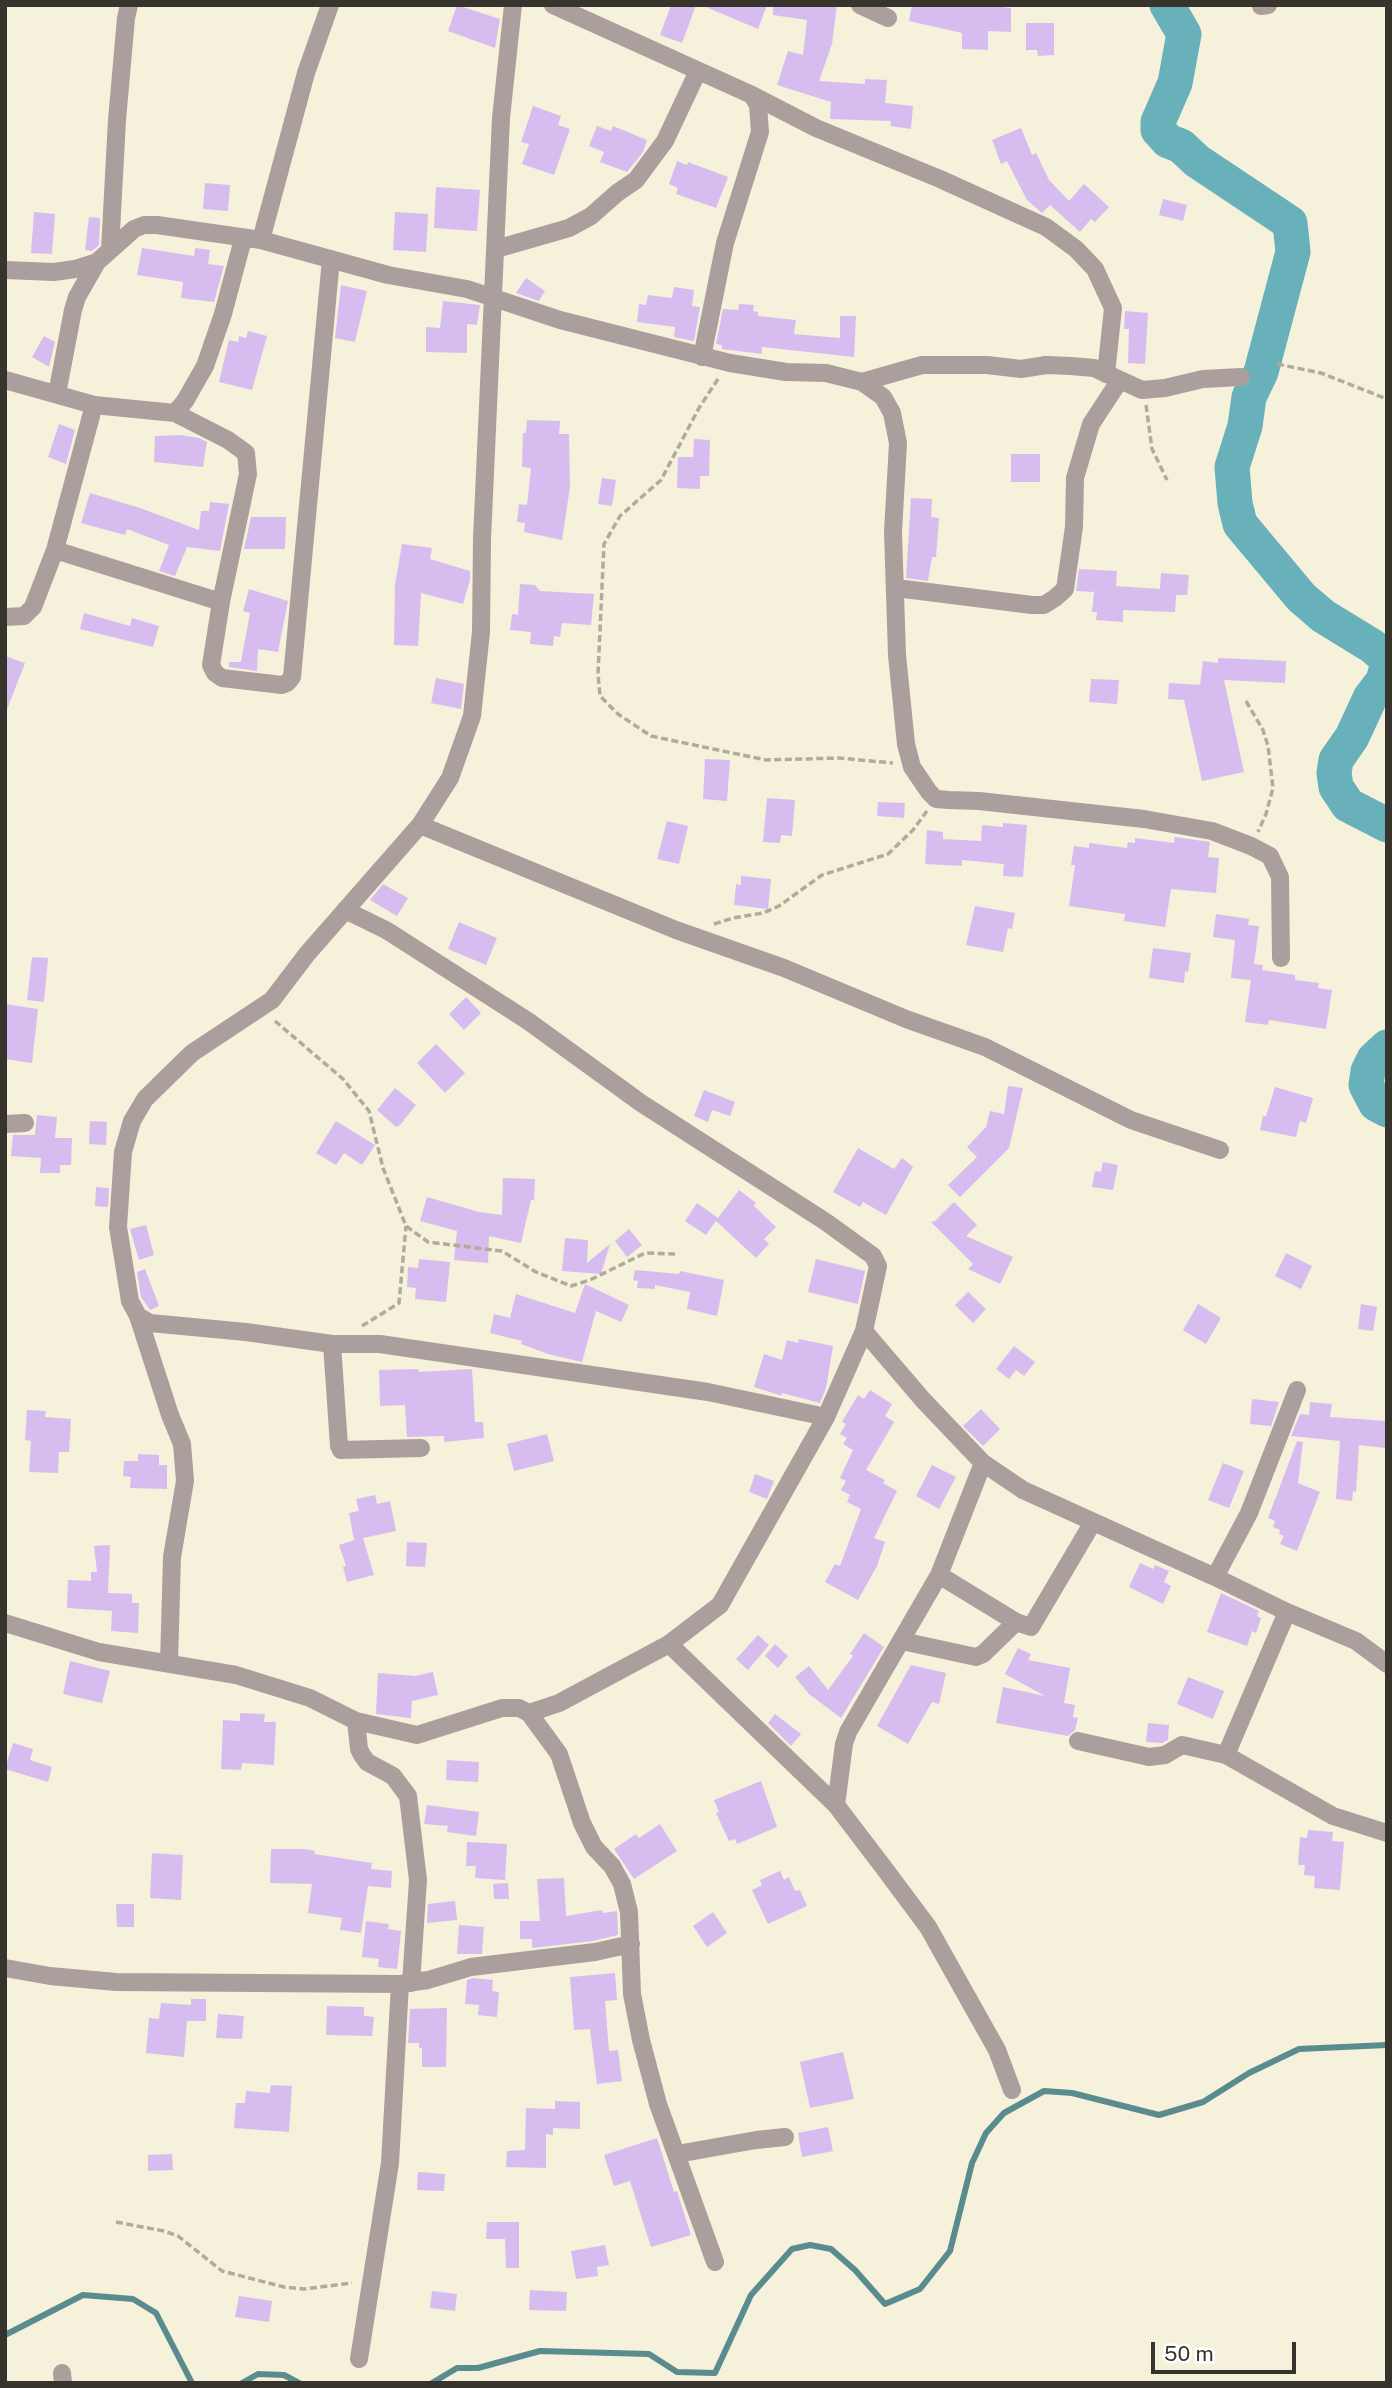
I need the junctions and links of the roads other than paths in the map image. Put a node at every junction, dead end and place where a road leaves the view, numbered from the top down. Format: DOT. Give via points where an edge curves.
graph roads {
  1 [pos="129,5"];
  2 [pos="330,5"];
  3 [pos="513,5"];
  4 [pos="553,5"];
  5 [pos="860,5"];
  6 [pos="1268,5"];
  7 [pos="1261,6"];
  8 [pos="888,19"];
  9 [pos="698,71"];
  10 [pos="752,95"];
  11 [pos="252,239"];
  12 [pos="496,248"];
  13 [pos="104,256"];
  14 [pos="331,259"];
  15 [pos="5,270"];
  16 [pos="492,296"];
  17 [pos="702,357"];
  18 [pos="1113,377"];
  19 [pos="1241,377"];
  20 [pos="5,380"];
  21 [pos="862,382"];
  22 [pos="57,394"];
  23 [pos="94,405"];
  24 [pos="175,413"];
  25 [pos="55,550"];
  26 [pos="896,588"];
  27 [pos="221,602"];
  28 [pos="5,617"];
  29 [pos="420,825"];
  30 [pos="345,910"];
  31 [pos="1281,958"];
  32 [pos="25,1123"];
  33 [pos="5,1124"];
  34 [pos="1220,1150"];
  35 [pos="138,1316"];
  36 [pos="864,1331"];
  37 [pos="335,1345"];
  38 [pos="1297,1390"];
  39 [pos="826,1417"];
  40 [pos="421,1448"];
  41 [pos="983,1463"];
  42 [pos="1093,1522"];
  43 [pos="939,1575"];
  44 [pos="1215,1577"];
  45 [pos="1287,1612"];
  46 [pos="1016,1622"];
  47 [pos="5,1623"];
  48 [pos="902,1641"];
  49 [pos="669,1644"];
  50 [pos="169,1663"];
  51 [pos="1387,1664"];
  52 [pos="529,1713"];
  53 [pos="356,1721"];
  54 [pos="1078,1741"];
  55 [pos="1226,1755"];
  56 [pos="836,1805"];
  57 [pos="1387,1833"];
  58 [pos="631,1944"];
  59 [pos="5,1968"];
  60 [pos="405,1983"];
  61 [pos="1012,2090"];
  62 [pos="785,2137"];
  63 [pos="677,2154"];
  64 [pos="715,2262"];
  65 [pos="359,2360"];
  1 -- 13 [label="street"];
  2 -- 11 [label="street"];
  3 -- 12 [label="street" via="501,118"];
  4 -- 9 [label="street"];
  5 -- 8 [label="street"];
  6 -- 7 [label="street"];
  9 -- 10 [label="street"];
  9 -- 12 [label="street" via="665,141 636,180 569,228"];
  10 -- 17 [label="street" via="758,105 760,132 725,243"];
  10 -- 18 [label="street" via="816,128 1046,227 1076,249 1095,268 1113,308"];
  11 -- 13 [label="street" via="144,225"];
  11 -- 14 [label="street"];
  11 -- 24 [label="street" via="205,366"];
  12 -- 16 [label="street"];
  13 -- 15 [label="street" via="75,269 54,272"];
  13 -- 22 [label="street" via="77,297"];
  14 -- 16 [label="street"];
  14 -- 27 [label="street" via="292,677 287,683 222,678 215,673 211,665"];
  16 -- 17 [label="street" via="560,320"];
  16 -- 29 [label="street" via="481,632 472,716 450,778"];
  17 -- 21 [label="street"];
  18 -- 19 [label="street" via="1142,390"];
  18 -- 21 [label="street" via="1071,366 922,365"];
  18 -- 26 [label="street" via="1091,424 1075,478 1065,589 1044,605 1032,605"];
  20 -- 22 [label="street"];
  21 -- 26 [label="street" via="883,397 892,413 898,443 893,532"];
  22 -- 23 [label="street"];
  23 -- 24 [label="street"];
  23 -- 25 [label="street"];
  24 -- 27 [label="street" via="246,453 248,474"];
  25 -- 27 [label="street"];
  25 -- 28 [label="street" via="33,607 24,616"];
  26 -- 31 [label="street" via="906,744 912,767 936,799 1144,820 1212,831 1251,846 1269,856 1280,877"];
  29 -- 30 [label="street"];
  29 -- 34 [label="street" via="676,930 985,1047 1131,1120"];
  30 -- 35 [label="street" via="272,1000 192,1053 145,1099 132,1121 123,1152 118,1227 131,1301"];
  30 -- 36 [label="street" via="386,930 528,1021 641,1103 873,1256 878,1273"];
  32 -- 33 [label="street"];
  35 -- 37 [label="street" via="150,1323"];
  35 -- 50 [label="street" via="182,1444 185,1481 172,1557"];
  36 -- 39 [label="street"];
  36 -- 41 [label="street"];
  37 -- 39 [label="street" via="380,1344 560,1370 708,1392"];
  37 -- 40 [label="street" via="341,1450"];
  38 -- 44 [label="street" via="1249,1513"];
  39 -- 49 [label="street" via="720,1605"];
  41 -- 42 [label="street" via="1023,1490"];
  41 -- 43 [label="street"];
  42 -- 44 [label="street"];
  42 -- 46 [label="street" via="1034,1624"];
  43 -- 46 [label="street"];
  43 -- 48 [label="street"];
  44 -- 45 [label="street"];
  45 -- 51 [label="street" via="1356,1641"];
  45 -- 55 [label="street"];
  46 -- 48 [label="street" via="976,1657"];
  47 -- 50 [label="street" via="99,1652"];
  48 -- 56 [label="street" via="848,1732"];
  49 -- 52 [label="street" via="559,1703"];
  49 -- 56 [label="street"];
  50 -- 53 [label="street" via="236,1675 310,1698"];
  52 -- 53 [label="street" via="502,1708 417,1735"];
  52 -- 58 [label="street" via="559,1754 594,1847 622,1884"];
  53 -- 60 [label="street" via="362,1755 393,1776 408,1796 418,1880"];
  54 -- 55 [label="street" via="1149,1758 1182,1745"];
  55 -- 57 [label="street" via="1333,1816"];
  56 -- 61 [label="street" via="928,1927 997,2049"];
  58 -- 60 [label="street" via="471,1967"];
  58 -- 63 [label="street" via="632,1994 641,2040"];
  59 -- 60 [label="street" via="116,1982"];
  60 -- 65 [label="street" via="390,2162"];
  62 -- 63 [label="street"];
  63 -- 64 [label="street"];
}
